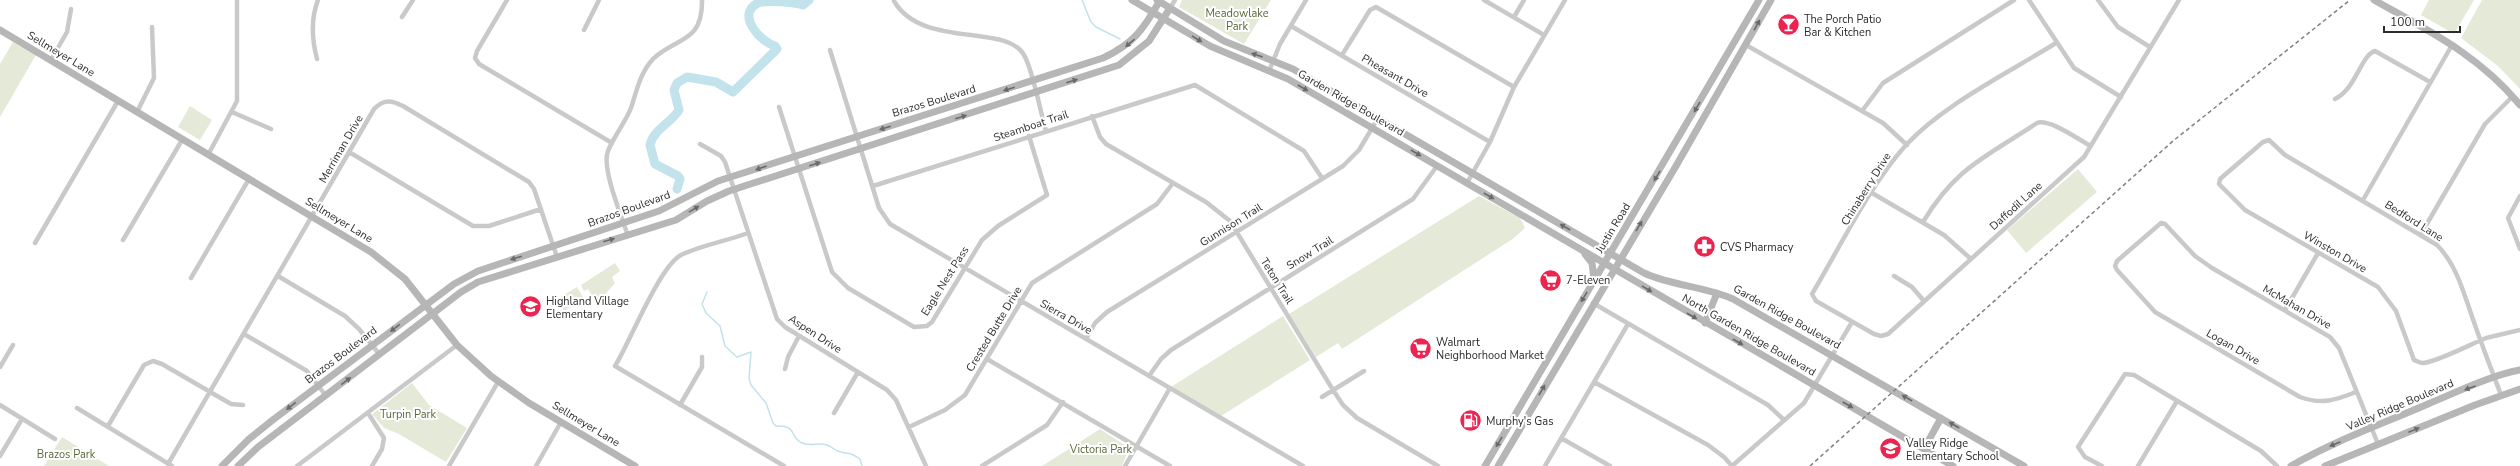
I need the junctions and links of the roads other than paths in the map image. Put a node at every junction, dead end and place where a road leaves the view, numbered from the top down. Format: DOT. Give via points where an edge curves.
graph roads {
  1 [pos="237,0"];
  2 [pos="318,0"];
  3 [pos="413,0"];
  4 [pos="507,0"];
  5 [pos="599,0"];
  6 [pos="702,0"];
  7 [pos="894,0"];
  8 [pos="1132,0"];
  9 [pos="1175,0"];
  10 [pos="1306,0"];
  11 [pos="1484,0"];
  12 [pos="1524,0"];
  13 [pos="1565,0"];
  14 [pos="1759,0"];
  15 [pos="2014,0"];
  16 [pos="2029,0"];
  17 [pos="2098,0"];
  18 [pos="2179,0"];
  19 [pos="2374,0"];
  20 [pos="1159,1"];
  21 [pos="1769,3"];
  22 [pos="1170,8"];
  23 [pos="71,10"];
  24 [pos="1153,12"];
  25 [pos="402,17"];
  26 [pos="1514,17"];
  27 [pos="1163,18"];
  28 [pos="1291,26"];
  29 [pos="152,27"];
  30 [pos="0,30"];
  31 [pos="584,30"];
  32 [pos="1544,35"];
  33 [pos="2056,43"];
  34 [pos="1746,45"];
  35 [pos="2452,45"];
  36 [pos="2150,47"];
  37 [pos="830,50"];
  38 [pos="1342,55"];
  39 [pos="317,59"];
  40 [pos="51,60"];
  41 [pos="1273,60"];
  42 [pos="1268,71"];
  43 [pos="1714,78"];
  44 [pos="1032,82"];
  45 [pos="2430,82"];
  46 [pos="1724,83"];
  47 [pos="1514,87"];
  48 [pos="1034,93"];
  49 [pos="2513,96"];
  50 [pos="2121,97"];
  51 [pos="2335,99"];
  52 [pos="118,101"];
  53 [pos="2520,105"];
  54 [pos="779,107"];
  55 [pos="1862,111"];
  56 [pos="138,112"];
  57 [pos="232,112"];
  58 [pos="920,116"];
  59 [pos="1092,116"];
  60 [pos="1378,118"];
  61 [pos="1372,128"];
  62 [pos="271,129"];
  63 [pos="924,129"];
  64 [pos="1046,131"];
  65 [pos="1029,136"];
  66 [pos="858,137"];
  67 [pos="182,140"];
  68 [pos="1490,142"];
  69 [pos="2264,142"];
  70 [pos="612,144"];
  71 [pos="700,144"];
  72 [pos="1907,145"];
  73 [pos="2091,146"];
  74 [pos="862,149"];
  75 [pos="349,152"];
  76 [pos="208,155"];
  77 [pos="794,156"];
  78 [pos="1666,160"];
  79 [pos="1677,164"];
  80 [pos="1437,166"];
  81 [pos="798,170"];
  82 [pos="1472,173"];
  83 [pos="730,178"];
  84 [pos="1322,178"];
  85 [pos="250,179"];
  86 [pos="1173,183"];
  87 [pos="1467,183"];
  88 [pos="873,186"];
  89 [pos="734,189"];
  90 [pos="1872,193"];
  91 [pos="2520,196"];
  92 [pos="1514,198"];
  93 [pos="2363,200"];
  94 [pos="541,209"];
  95 [pos="1512,209"];
  96 [pos="312,217"];
  97 [pos="1534,222"];
  98 [pos="1923,222"];
  99 [pos="624,224"];
  100 [pos="1236,232"];
  101 [pos="748,234"];
  102 [pos="2421,234"];
  103 [pos="588,236"];
  104 [pos="628,236"];
  105 [pos="123,240"];
  106 [pos="35,243"];
  107 [pos="553,246"];
  108 [pos="591,246"];
  109 [pos="1579,248"];
  110 [pos="2520,250"];
  111 [pos="2318,253"];
  112 [pos="1610,254"];
  113 [pos="557,256"];
  114 [pos="1619,259"];
  115 [pos="1971,259"];
  116 [pos="1604,264"];
  117 [pos="963,268"];
  118 [pos="1614,269"];
  119 [pos="2117,270"];
  120 [pos="278,276"];
  121 [pos="1894,276"];
  122 [pos="191,278"];
  123 [pos="1594,280"];
  124 [pos="1270,288"];
  125 [pos="1717,293"];
  126 [pos="1813,298"];
  127 [pos="1020,301"];
  128 [pos="1924,301"];
  129 [pos="1593,303"];
  130 [pos="426,305"];
  131 [pos="2285,310"];
  132 [pos="433,313"];
  133 [pos="1852,322"];
  134 [pos="1704,323"];
  135 [pos="1628,324"];
  136 [pos="2520,330"];
  137 [pos="244,334"];
  138 [pos="799,336"];
  139 [pos="1086,339"];
  140 [pos="2480,340"];
  141 [pos="13,345"];
  142 [pos="458,345"];
  143 [pos="372,346"];
  144 [pos="380,355"];
  145 [pos="1832,355"];
  146 [pos="702,357"];
  147 [pos="987,359"];
  148 [pos="0,367"];
  149 [pos="785,369"];
  150 [pos="2520,370"];
  151 [pos="1364,371"];
  152 [pos="858,372"];
  153 [pos="1149,376"];
  154 [pos="2495,378"];
  155 [pos="498,382"];
  156 [pos="1594,382"];
  157 [pos="318,386"];
  158 [pos="1814,386"];
  159 [pos="1170,388"];
  160 [pos="1333,390"];
  161 [pos="2520,390"];
  162 [pos="210,392"];
  163 [pos="2356,392"];
  164 [pos="2500,395"];
  165 [pos="326,396"];
  166 [pos="1322,397"];
  167 [pos="2177,401"];
  168 [pos="1063,402"];
  169 [pos="0,405"];
  170 [pos="243,405"];
  171 [pos="680,405"];
  172 [pos="77,408"];
  173 [pos="834,412"];
  174 [pos="368,413"];
  175 [pos="1513,418"];
  176 [pos="1941,418"];
  177 [pos="22,419"];
  178 [pos="1784,420"];
  179 [pos="561,422"];
  180 [pos="1522,423"];
  181 [pos="108,426"];
  182 [pos="909,427"];
  183 [pos="2370,428"];
  184 [pos="1560,438"];
  185 [pos="55,439"];
  186 [pos="2378,444"];
  187 [pos="1136,446"];
  188 [pos="1924,449"];
  189 [pos="0,456"];
  190 [pos="170,465"];
  191 [pos="632,465"];
  192 [pos="222,466"];
  193 [pos="238,466"];
  194 [pos="297,466"];
  195 [pos="372,466"];
  196 [pos="449,466"];
  197 [pos="536,466"];
  198 [pos="784,466"];
  199 [pos="926,466"];
  200 [pos="982,466"];
  201 [pos="1126,466"];
  202 [pos="1170,466"];
  203 [pos="1303,466"];
  204 [pos="1438,466"];
  205 [pos="1485,466"];
  206 [pos="1498,466"];
  207 [pos="1545,466"];
  208 [pos="1610,466"];
  209 [pos="1732,466"];
  210 [pos="1954,466"];
  211 [pos="2024,466"];
  212 [pos="2102,466"];
  213 [pos="2138,466"];
  214 [pos="2277,466"];
  215 [pos="2291,466"];
  216 [pos="2325,466"];
  1 -- 57 [label="street" via="237,93"];
  2 -- 39 [label="street" via="313,19"];
  3 -- 25 [label="street"];
  4 -- 70 [label="street" via="477,51 475,58 479,64"];
  5 -- 31 [label="street"];
  6 -- 70 [label="street" via="698,22 692,34 656,56 646,69 628,114"];
  7 -- 44 [label="street" via="903,12 929,28 1001,41 1017,48 1024,55"];
  8 -- 24 [label="main road"];
  9 -- 22 [label="street, Brazos Boulevard"];
  10 -- 28 [label="street"];
  11 -- 26 [label="street"];
  12 -- 26 [label="street"];
  13 -- 32 [label="street"];
  14 -- 21 [label="street"];
  14 -- 43 [label="main road, Justin Road"];
  15 -- 55 [label="street" via="1883,83"];
  16 -- 33 [label="street"];
  17 -- 36 [label="street" via="2118,27"];
  18 -- 36 [label="street, Daffodil Lane"];
  19 -- 35 [label="main road"];
  20 -- 22 [label="main road"];
  20 -- 24 [label="main road, Brazos Boulevard"];
  34 -- 21 [label="main road, Justin Road, one-way"];
  22 -- 27 [label="main road, Brazos Boulevard"];
  41 -- 22 [label="main road, one-way" via="1236,47"];
  23 -- 40 [label="street" via="67,32"];
  24 -- 27 [label="main road, Garden Ridge Boulevard"];
  24 -- 44 [label="main road, Brazos Boulevard, one-way" via="1136,38 1122,50"];
  26 -- 32 [label="street"];
  27 -- 42 [label="main road, Garden Ridge Boulevard, one-way" via="1210,46"];
  48 -- 27 [label="main road, Brazos Boulevard, one-way" via="1119,65 1149,41"];
  28 -- 38 [label="street, Pheasant Drive"];
  28 -- 41 [label="street"];
  29 -- 56 [label="street" via="154,78"];
  30 -- 40 [label="main road, Sellmeyer Lane"];
  32 -- 47 [label="street"];
  33 -- 50 [label="street" via="2074,68"];
  33 -- 72 [label="street, Chinaberry Drive" via="1943,113"];
  34 -- 46 [label="main road, Justin Road"];
  34 -- 55 [label="street"];
  35 -- 45 [label="street"];
  35 -- 49 [label="main road" via="2483,66"];
  36 -- 50 [label="street, Daffodil Lane"];
  37 -- 66 [label="street, Sierra Drive"];
  38 -- 47 [label="street" via="1370,10 1376,7"];
  38 -- 68 [label="street, Pheasant Drive"];
  40 -- 52 [label="main road, Sellmeyer Lane"];
  41 -- 42 [label="street"];
  41 -- 60 [label="main road"];
  42 -- 61 [label="main road, Garden Ridge Boulevard, one-way" via="1288,79"];
  43 -- 46 [label="main road"];
  43 -- 78 [label="main road, Justin Road, one-way"];
  44 -- 48 [label="street"];
  44 -- 58 [label="main road, Brazos Boulevard, one-way"];
  45 -- 51 [label="street" via="2375,51 2369,55 2348,91"];
  45 -- 93 [label="street"];
  46 -- 79 [label="main road, Justin Road"];
  47 -- 68 [label="street"];
  63 -- 48 [label="main road, Brazos Boulevard, one-way"];
  48 -- 64 [label="street"];
  49 -- 53 [label="main road"];
  49 -- 102 [label="street" via="2485,124"];
  50 -- 73 [label="street, Daffodil Lane"];
  52 -- 56 [label="main road, Sellmeyer Lane"];
  52 -- 106 [label="street"];
  54 -- 77 [label="street"];
  55 -- 72 [label="street" via="1883,123"];
  56 -- 67 [label="main road, Sellmeyer Lane"];
  57 -- 62 [label="street"];
  57 -- 76 [label="street"];
  58 -- 63 [label="main road"];
  58 -- 66 [label="main road, Brazos Boulevard, one-way"];
  59 -- 64 [label="street, Steamboat Trail"];
  59 -- 84 [label="street, Steamboat Trail" via="1195,85 1304,151"];
  59 -- 86 [label="street, Teton Trail" via="1100,137 1106,144"];
  60 -- 61 [label="street, Gunnison Trail"];
  60 -- 82 [label="main road"];
  61 -- 80 [label="main road, Garden Ridge Boulevard, one-way"];
  61 -- 84 [label="street, Gunnison Trail" via="1354,155 1343,166"];
  63 -- 74 [label="main road, Brazos Boulevard"];
  64 -- 65 [label="street, Steamboat Trail"];
  65 -- 88 [label="street, Steamboat Trail"];
  65 -- 117 [label="street, Eagle Nest Pass" via="1047,195 989,233"];
  66 -- 74 [label="street, Sierra Drive"];
  66 -- 77 [label="main road, Brazos Boulevard"];
  67 -- 76 [label="main road, Sellmeyer Lane"];
  67 -- 105 [label="street"];
  68 -- 82 [label="street"];
  69 -- 93 [label="street, Bedford Lane" via="2274,142 2285,155"];
  69 -- 111 [label="street, Winston Drive" via="2220,179 2219,184 2245,210"];
  70 -- 99 [label="street" via="607,156 607,167"];
  71 -- 83 [label="street, Aspen Drive" via="721,156"];
  72 -- 90 [label="street, Chinaberry Drive"];
  73 -- 98 [label="street" via="2052,124 2042,121 2036,123 1962,172 1942,192"];
  73 -- 115 [label="street, Daffodil Lane" via="2078,163"];
  81 -- 74 [label="main road, Brazos Boulevard, one-way"];
  74 -- 88 [label="street, Sierra Drive"];
  75 -- 94 [label="street" via="473,226 489,226"];
  75 -- 94 [label="street, Merriman Drive" via="374,109 384,102 394,102 529,182"];
  75 -- 96 [label="street, Merriman Drive"];
  76 -- 85 [label="main road, Sellmeyer Lane"];
  77 -- 81 [label="street"];
  77 -- 83 [label="main road, Brazos Boulevard, one-way"];
  78 -- 79 [label="main road"];
  78 -- 112 [label="main road, Justin Road, one-way"];
  114 -- 79 [label="main road, Justin Road, one-way"];
  80 -- 87 [label="main road, Garden Ridge Boulevard"];
  80 -- 124 [label="street, Snow Trail" via="1412,199"];
  81 -- 89 [label="main road, Brazos Boulevard"];
  81 -- 117 [label="street, Eagle Nest Pass" via="828,265 841,283 848,288 914,327 920,327 932,322"];
  82 -- 87 [label="street"];
  82 -- 92 [label="main road"];
  83 -- 89 [label="street, Aspen Drive"];
  83 -- 99 [label="main road, Brazos Boulevard" via="708,185 674,204"];
  84 -- 100 [label="street, Gunnison Trail"];
  85 -- 96 [label="main road, Sellmeyer Lane"];
  85 -- 122 [label="street"];
  86 -- 100 [label="street, Teton Trail" via="1218,210 1230,221"];
  86 -- 127 [label="street, Crested Butte Drive" via="1157,204 1038,277"];
  87 -- 95 [label="main road, Garden Ridge Boulevard, one-way"];
  88 -- 117 [label="street, Sierra Drive" via="879,208 890,224"];
  89 -- 101 [label="street, Aspen Drive"];
  104 -- 89 [label="main road, Brazos Boulevard, one-way" via="676,220 707,201"];
  90 -- 98 [label="street"];
  90 -- 126 [label="street, Chinaberry Drive" via="1812,294"];
  91 -- 110 [label="street" via="2508,218"];
  92 -- 95 [label="main road"];
  112 -- 92 [label="main road, Garden Ridge Boulevard, one-way"];
  93 -- 102 [label="street, Bedford Lane"];
  94 -- 107 [label="street, Merriman Drive"];
  95 -- 97 [label="main road, Garden Ridge Boulevard"];
  96 -- 120 [label="street, Merriman Drive"];
  96 -- 130 [label="main road, Sellmeyer Lane" via="388,264 405,279"];
  97 -- 109 [label="main road, North Garden Ridge Boulevard"];
  98 -- 115 [label="street" via="1957,245"];
  99 -- 103 [label="main road, Brazos Boulevard"];
  99 -- 104 [label="street"];
  100 -- 124 [label="street, Teton Trail"];
  100 -- 139 [label="street, Gunnison Trail" via="1107,312 1095,323"];
  101 -- 138 [label="street, Aspen Drive" via="777,318"];
  101 -- 171 [label="street" via="698,249 676,259 663,276 615,366"];
  102 -- 140 [label="street, Bedford Lane" via="2437,245 2449,259"];
  103 -- 107 [label="main road, Brazos Boulevard"];
  103 -- 108 [label="main road"];
  108 -- 104 [label="main road, Brazos Boulevard, one-way"];
  107 -- 113 [label="street, Merriman Drive"];
  107 -- 130 [label="main road, Brazos Boulevard, one-way" via="478,271 454,284"];
  108 -- 113 [label="main road, Brazos Boulevard"];
  109 -- 116 [label="main road, North Garden Ridge Boulevard"];
  109 -- 123 [label="main road" via="1592,263"];
  111 -- 131 [label="street"];
  111 -- 140 [label="street, Winston Drive" via="2381,291 2396,311 2414,360 2428,362"];
  112 -- 114 [label="main road, Garden Ridge Boulevard"];
  112 -- 116 [label="main road, Justin Road"];
  113 -- 132 [label="main road, Brazos Boulevard" via="478,282"];
  114 -- 118 [label="main road, Justin Road"];
  114 -- 125 [label="main road, Garden Ridge Boulevard" via="1658,280"];
  115 -- 128 [label="street, Daffodil Lane"];
  116 -- 118 [label="main road, North Garden Ridge Boulevard"];
  116 -- 123 [label="main road, Justin Road"];
  117 -- 127 [label="street, Sierra Drive"];
  118 -- 129 [label="main road, Justin Road"];
  118 -- 134 [label="main road, North Garden Ridge Boulevard, one-way"];
  119 -- 131 [label="street, McMahan Drive" via="2117,261 2161,223 2168,227 2195,256"];
  119 -- 163 [label="street, Logan Drive" via="2155,312 2300,397 2327,402"];
  120 -- 137 [label="street, Merriman Drive"];
  120 -- 143 [label="street" via="345,316"];
  121 -- 128 [label="street" via="1912,287"];
  123 -- 175 [label="main road, Justin Road, one-way"];
  124 -- 153 [label="street, Snow Trail" via="1171,350 1160,359"];
  124 -- 160 [label="street, Teton Trail"];
  125 -- 134 [label="main road"];
  125 -- 145 [label="main road, Garden Ridge Boulevard" via="1748,306"];
  126 -- 133 [label="street, Daffodil Lane"];
  127 -- 139 [label="street, Sierra Drive"];
  127 -- 147 [label="street, Crested Butte Drive"];
  128 -- 133 [label="street, Daffodil Lane" via="1884,336 1878,336"];
  129 -- 135 [label="street"];
  180 -- 129 [label="main road, Justin Road, one-way"];
  130 -- 132 [label="main road, Sellmeyer Lane"];
  130 -- 143 [label="main road, Brazos Boulevard, one-way"];
  131 -- 163 [label="street, McMahan Drive" via="2335,342"];
  132 -- 142 [label="main road, Sellmeyer Lane"];
  132 -- 144 [label="main road, Brazos Boulevard"];
  133 -- 145 [label="street"];
  134 -- 158 [label="main road, North Garden Ridge Boulevard, one-way"];
  135 -- 156 [label="street"];
  135 -- 178 [label="street" via="1768,405"];
  136 -- 140 [label="street"];
  137 -- 157 [label="street" via="307,371"];
  137 -- 162 [label="street, Merriman Drive"];
  138 -- 149 [label="street"];
  138 -- 152 [label="street, Aspen Drive"];
  139 -- 153 [label="street, Sierra Drive"];
  140 -- 154 [label="street, Bedford Lane"];
  141 -- 148 [label="street"];
  142 -- 155 [label="main road, Sellmeyer Lane"];
  142 -- 174 [label="street"];
  143 -- 144 [label="street"];
  143 -- 157 [label="main road, Brazos Boulevard"];
  165 -- 144 [label="main road, Brazos Boulevard, one-way"];
  145 -- 158 [label="street"];
  176 -- 145 [label="main road, Garden Ridge Boulevard, one-way"];
  146 -- 171 [label="street" via="702,367"];
  147 -- 168 [label="street"];
  147 -- 182 [label="street, Crested Butte Drive" via="965,395 957,403"];
  150 -- 154 [label="main road, Valley Ridge Boulevard"];
  151 -- 160 [label="street"];
  152 -- 173 [label="street"];
  152 -- 182 [label="street, Aspen Drive" via="892,395"];
  153 -- 159 [label="street, Sierra Drive"];
  154 -- 164 [label="street, Bedford Lane"];
  154 -- 183 [label="main road, Valley Ridge Boulevard, one-way"];
  155 -- 179 [label="main road, Sellmeyer Lane"];
  155 -- 196 [label="street"];
  156 -- 184 [label="street"];
  156 -- 209 [label="street" via="1708,445"];
  157 -- 165 [label="street"];
  157 -- 192 [label="main road, Brazos Boulevard, one-way" via="249,438"];
  158 -- 178 [label="street" via="1804,403"];
  158 -- 188 [label="main road, North Garden Ridge Boulevard, one-way"];
  159 -- 187 [label="street"];
  159 -- 203 [label="street, Sierra Drive"];
  160 -- 166 [label="street"];
  160 -- 204 [label="street, Teton Trail" via="1343,405 1357,418"];
  161 -- 164 [label="main road"];
  162 -- 170 [label="street" via="231,404"];
  162 -- 181 [label="street" via="162,364 148,362"];
  162 -- 190 [label="street, Merriman Drive"];
  163 -- 183 [label="street, McMahan Drive"];
  186 -- 164 [label="main road, one-way"];
  165 -- 193 [label="main road, Brazos Boulevard" via="258,447"];
  167 -- 212 [label="street" via="2134,375 2121,376 2078,449"];
  167 -- 213 [label="street"];
  167 -- 214 [label="street" via="2267,455"];
  168 -- 187 [label="street"];
  168 -- 200 [label="street" via="1047,425"];
  169 -- 177 [label="street"];
  171 -- 198 [label="street"];
  172 -- 181 [label="street"];
  174 -- 194 [label="street"];
  174 -- 195 [label="street" via="384,438 382,449"];
  175 -- 180 [label="main road"];
  175 -- 205 [label="main road, Justin Road, one-way"];
  176 -- 188 [label="main road"];
  211 -- 176 [label="main road, Garden Ridge Boulevard, one-way"];
  177 -- 185 [label="street"];
  177 -- 189 [label="street"];
  178 -- 209 [label="street"];
  179 -- 191 [label="main road, Sellmeyer Lane"];
  179 -- 197 [label="street"];
  180 -- 206 [label="main road, Justin Road"];
  181 -- 190 [label="street"];
  182 -- 199 [label="street, Aspen Drive"];
  183 -- 186 [label="street, McMahan Drive"];
  183 -- 215 [label="main road, Valley Ridge Boulevard, one-way" via="2313,453"];
  184 -- 207 [label="street"];
  184 -- 208 [label="street"];
  186 -- 216 [label="main road"];
  187 -- 201 [label="street"];
  187 -- 202 [label="street"];
  188 -- 210 [label="main road, North Garden Ridge Boulevard"];
}
